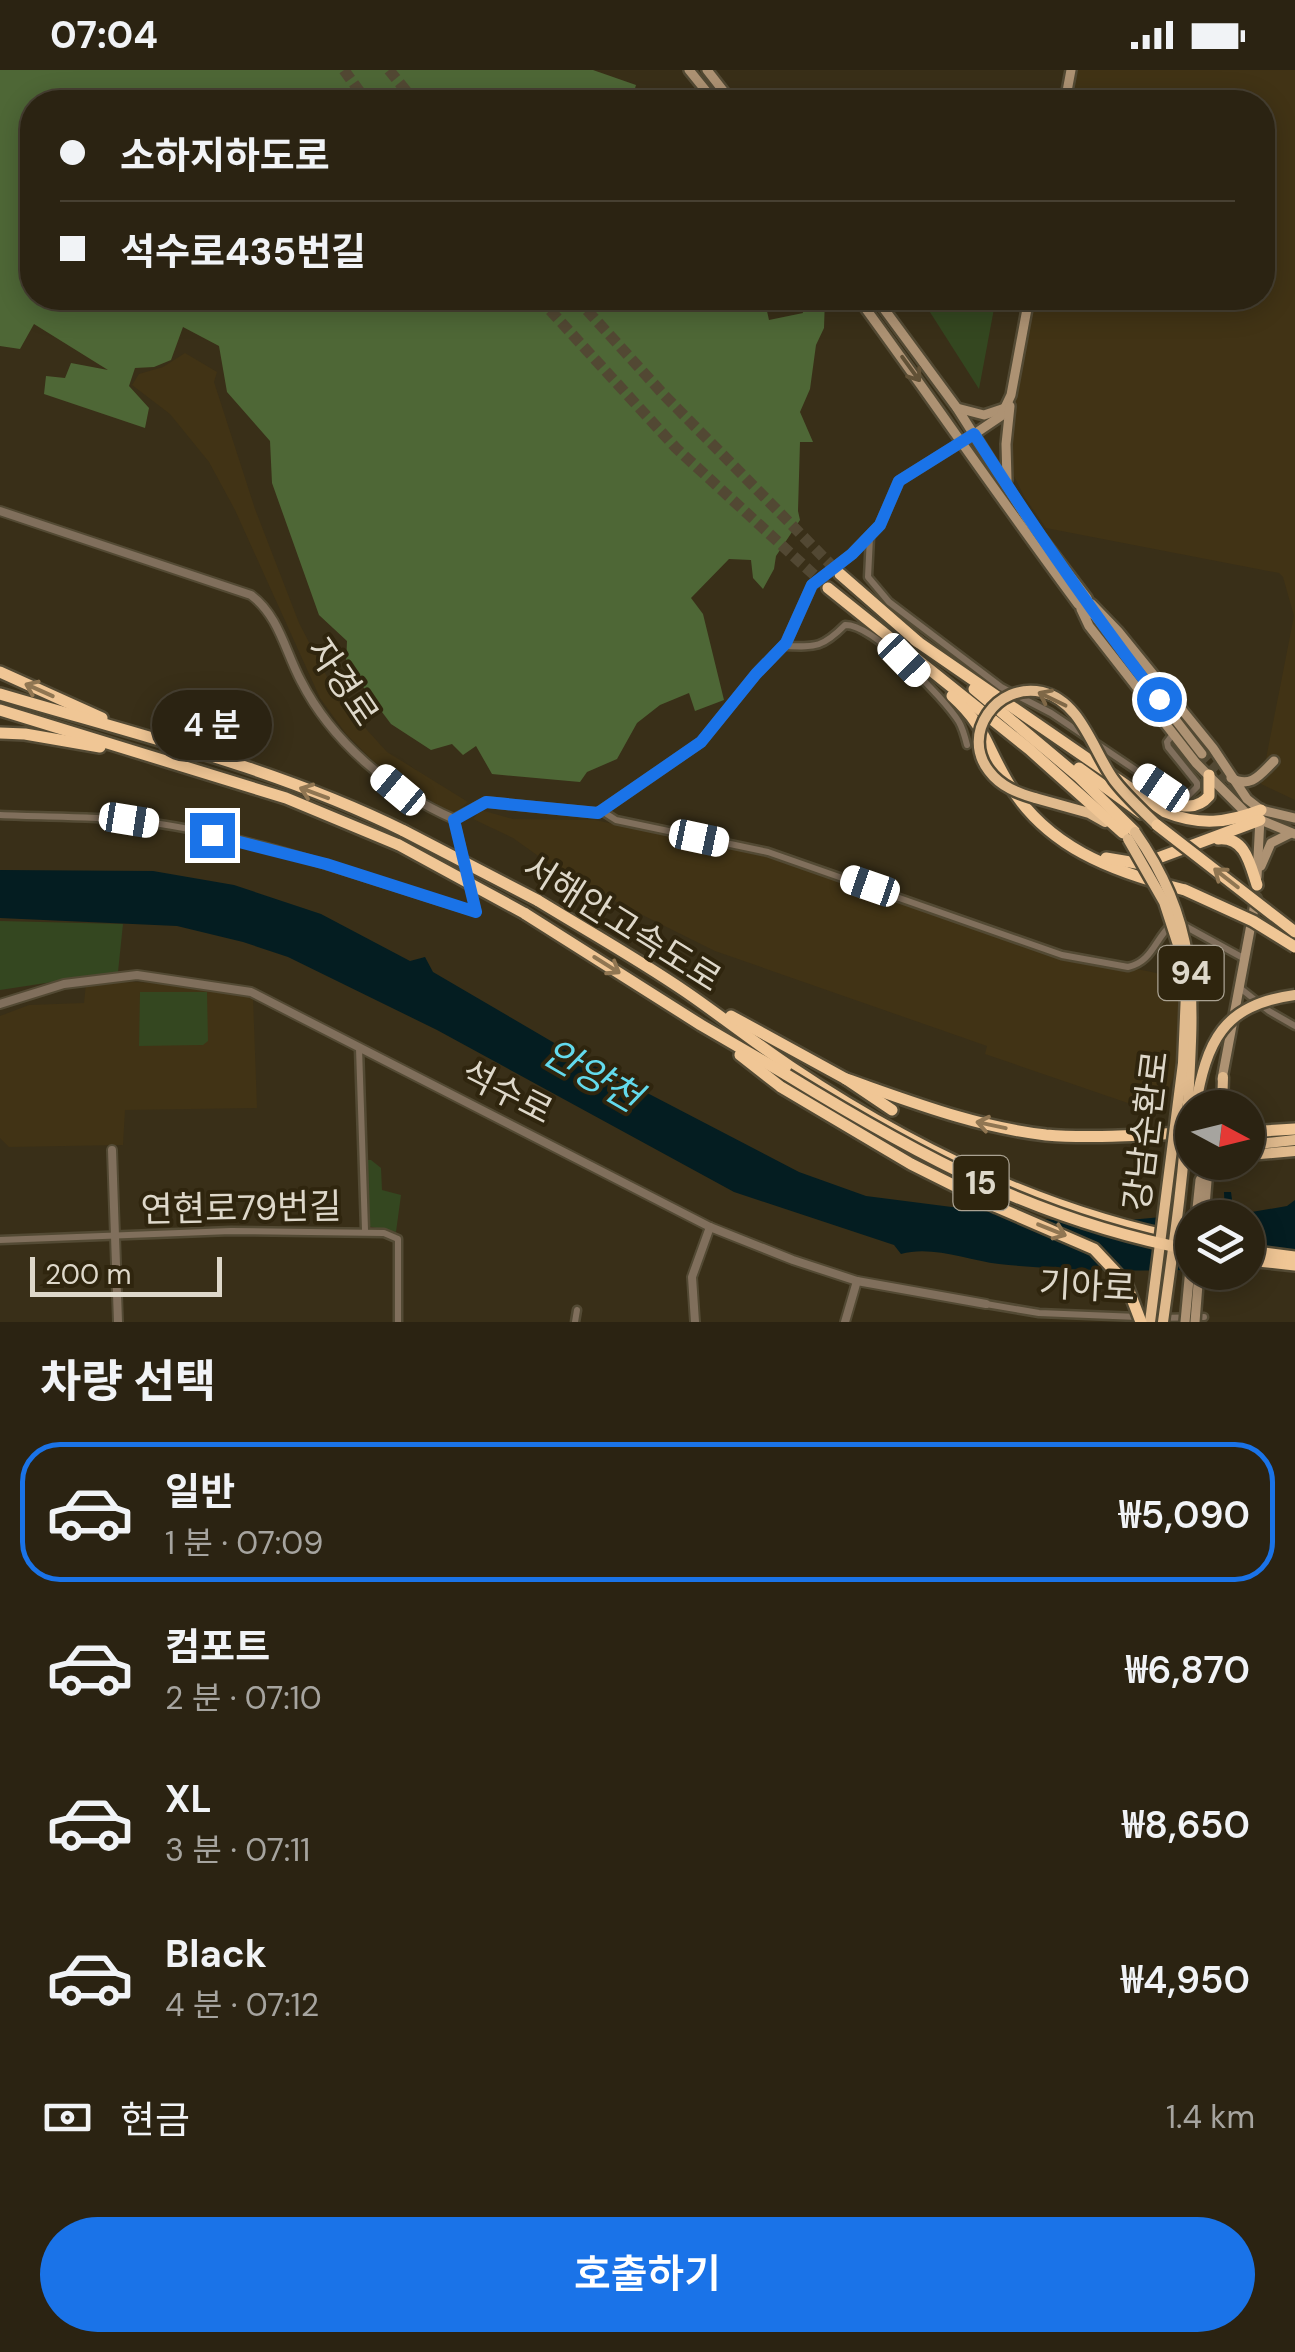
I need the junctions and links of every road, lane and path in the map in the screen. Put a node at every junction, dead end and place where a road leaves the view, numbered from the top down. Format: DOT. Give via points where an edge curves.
graph roads {
  1 [pos="689,70"];
  2 [pos="706,70"];
  3 [pos="705,90"];
  4 [pos="722,90"];
  5 [pos="867,310"];
  6 [pos="885,310"];
  7 [pos="1026,310"];
  8 [pos="1011,395"];
  9 [pos="957,408"];
  10 [pos="1005,408"];
  11 [pos="974,434"];
  12 [pos="963,441"];
  13 [pos="1010,492"];
  14 [pos="0,511"];
  15 [pos="870,537"];
  16 [pos="840,574"];
  17 [pos="828,588"];
  18 [pos="1083,601"];
  19 [pos="915,640"];
  20 [pos="784,646"];
  21 [pos="904,652"];
  22 [pos="0,672"];
  23 [pos="0,694"];
  24 [pos="0,710"];
  25 [pos="0,733"];
  26 [pos="1173,734"];
  27 [pos="142,736"];
  28 [pos="1034,740"];
  29 [pos="968,745"];
  30 [pos="1214,748"];
  31 [pos="142,753"];
  32 [pos="1199,758"];
  33 [pos="1274,761"];
  34 [pos="1209,775"];
  35 [pos="1231,778"];
  36 [pos="1145,798"];
  37 [pos="602,812"];
  38 [pos="0,814"];
  39 [pos="1256,815"];
  40 [pos="1295,818"];
  41 [pos="454,820"];
  42 [pos="1157,825"];
  43 [pos="1293,833"];
  44 [pos="1129,835"];
  45 [pos="1064,844"];
  46 [pos="1194,845"];
  47 [pos="1257,879"];
  48 [pos="1295,932"];
  49 [pos="1295,947"];
  50 [pos="1245,959"];
  51 [pos="1240,988"];
  52 [pos="683,990"];
  53 [pos="1295,995"];
  54 [pos="0,1004"];
  55 [pos="1295,1026"];
  56 [pos="359,1048"];
  57 [pos="786,1076"];
  58 [pos="1222,1077"];
  59 [pos="1193,1090"];
  60 [pos="1198,1090"];
  61 [pos="1221,1090"];
  62 [pos="1175,1123"];
  63 [pos="1295,1129"];
  64 [pos="1265,1131"];
  65 [pos="1295,1140"];
  66 [pos="112,1150"];
  67 [pos="1265,1150"];
  68 [pos="1265,1150"];
  69 [pos="1295,1151"];
  70 [pos="1184,1180"];
  71 [pos="710,1227"];
  72 [pos="366,1230"];
  73 [pos="114,1235"];
  74 [pos="0,1240"];
  75 [pos="1175,1242"];
  76 [pos="1265,1253"];
  77 [pos="1295,1257"];
  78 [pos="1265,1262"];
  79 [pos="1295,1265"];
  80 [pos="857,1281"];
  81 [pos="1187,1290"];
  82 [pos="1199,1290"];
  83 [pos="986,1304"];
  84 [pos="576,1310"];
  85 [pos="1200,1320"];
  86 [pos="118,1322"];
  87 [pos="398,1322"];
  88 [pos="575,1322"];
  89 [pos="694,1322"];
  90 [pos="845,1322"];
  91 [pos="1141,1322"];
  92 [pos="1150,1322"];
  93 [pos="1164,1322"];
  94 [pos="1184,1322"];
  1 -- 3 [label="main road"];
  2 -- 4 [label="main road"];
  5 -- 12 [label="main road, one-way"];
  6 -- 9 [label="main road"];
  7 -- 8 [label="main road"];
  8 -- 10 [label="main road"];
  8 -- 13 [label="main road" via="1005,474"];
  9 -- 10 [label="main road" via="984,415"];
  9 -- 11 [label="main road"];
  10 -- 11 [label="main road"];
  11 -- 12 [label="main road"];
  11 -- 13 [label="main road"];
  12 -- 15 [label="street" via="899,481"];
  12 -- 18 [label="main road"];
  13 -- 18 [label="main road"];
  14 -- 41 [label="street, 자경로" via="251,595 270,614 302,684 331,724 398,790"];
  15 -- 20 [label="street" via="812,585"];
  15 -- 26 [label="street" via="868,577 889,602 998,689 1051,712 1186,798 1197,787 1166,742"];
  16 -- 19 [label="highway"];
  17 -- 21 [label="highway"];
  18 -- 26 [label="main road" via="1089,626"];
  18 -- 30 [label="main road" via="1118,630"];
  18 -- 32 [label="main road"];
  19 -- 28 [label="highway"];
  19 -- 36 [label="highway"];
  20 -- 29 [label="street" via="816,647 845,625 860,628 904,660 966,724"];
  20 -- 37 [label="street" via="701,742"];
  21 -- 44 [label="highway"];
  21 -- 45 [label="highway" via="977,722 1030,815"];
  27 -- 22 [label="highway, one-way"];
  23 -- 27 [label="highway, 서해안고속도로 / 15"];
  24 -- 31 [label="highway, 서해안고속도로 / 15"];
  25 -- 31 [label="highway"];
  26 -- 32 [label="main road"];
  52 -- 27 [label="highway, 서해안고속도로 / 15, one-way, bridge" via="537,900 363,811"];
  28 -- 42 [label="highway, bridge"];
  28 -- 44 [label="highway" via="1109,804"];
  30 -- 32 [label="main road" via="1211,760"];
  30 -- 35 [label="main road"];
  31 -- 57 [label="highway, 서해안고속도로 / 15, one-way, bridge" via="286,798 399,845 524,913"];
  32 -- 34 [label="main road"];
  33 -- 35 [label="main road" via="1248,783"];
  34 -- 36 [label="highway" via="1209,796 1196,807"];
  34 -- 39 [label="main road"];
  35 -- 39 [label="main road"];
  36 -- 39 [label="highway" via="1194,821"];
  37 -- 41 [label="street" via="486,802"];
  37 -- 50 [label="street" via="768,852 1062,954 1136,966 1174,923"];
  38 -- 41 [label="street" via="174,827 326,864 476,912"];
  39 -- 40 [label="main road"];
  39 -- 43 [label="main road"];
  39 -- 46 [label="highway"];
  39 -- 47 [label="main road"];
  42 -- 44 [label="highway, one-way, bridge" via="1113,778 1069,708 1026,690 992,707 978,740 993,776 1014,792 1088,813"];
  48 -- 42 [label="highway, one-way, bridge"];
  43 -- 47 [label="main road" via="1271,843"];
  44 -- 59 [label="highway, 강남순환로 / 94, bridge" via="1171,894 1191,969"];
  44 -- 92 [label="highway, 강남순환로 / 94, bridge" via="1164,902 1186,993"];
  45 -- 46 [label="highway" via="1142,864"];
  45 -- 49 [label="highway, bridge" via="1127,875 1184,890"];
  46 -- 47 [label="highway" via="1230,838"];
  47 -- 50 [label="main road"];
  50 -- 51 [label="main road"];
  51 -- 55 [label="street"];
  51 -- 58 [label="main road"];
  52 -- 57 [label="highway, 서해안고속도로 / 15"];
  62 -- 52 [label="highway, one-way, bridge" via="1081,1137 896,1104"];
  53 -- 60 [label="highway, bridge" via="1262,1000 1220,1030"];
  54 -- 56 [label="street, 석수로" via="64,984 162,977 250,992"];
  56 -- 71 [label="street, 석수로"];
  56 -- 72 [label="street"];
  57 -- 75 [label="highway, 서해안고속도로 / 15, bridge" via="914,1152 1006,1194 1075,1220"];
  57 -- 91 [label="highway, one-way, bridge" via="911,1164 1094,1249 1126,1283"];
  58 -- 61 [label="highway"];
  63 -- 64 [label="highway"];
  65 -- 67 [label="highway"];
  66 -- 73 [label="street"];
  68 -- 69 [label="highway"];
  70 -- 93 [label="highway, 강남순환로 / 94, bridge"];
  71 -- 80 [label="street, 석수로"];
  71 -- 89 [label="street" via="692,1277"];
  72 -- 73 [label="street, 연현로79번길"];
  72 -- 87 [label="street, 연현로79번길" via="398,1238"];
  73 -- 74 [label="street, 연현로79번길"];
  73 -- 86 [label="street"];
  76 -- 77 [label="highway"];
  78 -- 79 [label="highway"];
  80 -- 83 [label="street, 석수로"];
  80 -- 90 [label="street"];
  81 -- 94 [label="main road, 기아로, bridge"];
  82 -- 85 [label="main road, 기아로, bridge"];
  83 -- 85 [label="street, 기아로" via="1039,1314"];
  84 -- 88 [label="street"];
}
